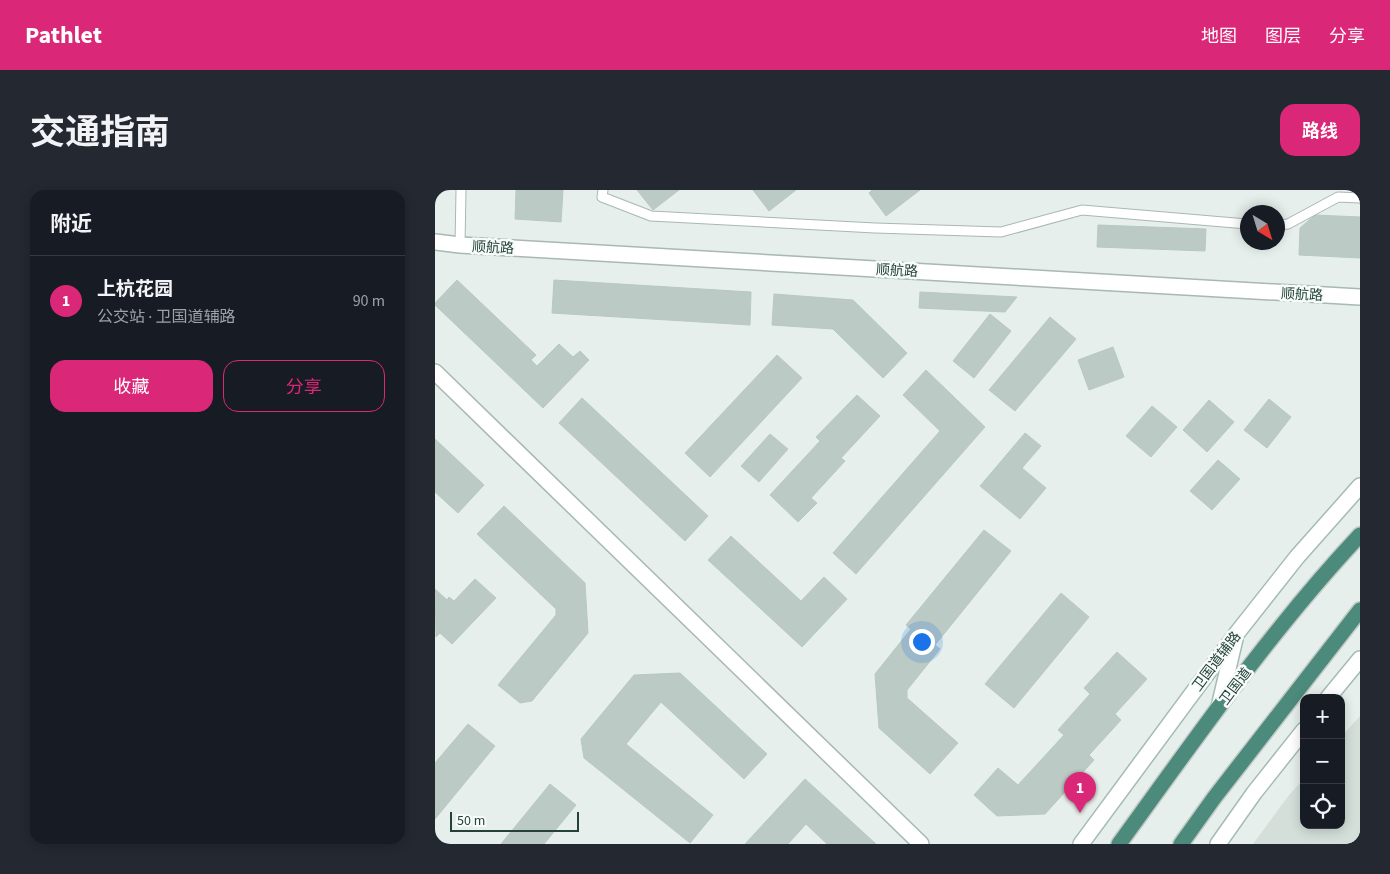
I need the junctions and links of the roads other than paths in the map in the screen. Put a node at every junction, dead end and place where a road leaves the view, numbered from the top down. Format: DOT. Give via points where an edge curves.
graph roads {
  1 [pos="461,190"];
  2 [pos="603,190"];
  3 [pos="1360,198"];
  4 [pos="1240,223"];
  5 [pos="1285,224"];
  6 [pos="435,242"];
  7 [pos="460,245"];
  8 [pos="1360,297"];
  9 [pos="435,372"];
  10 [pos="1360,486"];
  11 [pos="1360,535"];
  12 [pos="1360,610"];
  13 [pos="1237,633"];
  14 [pos="1360,659"];
  15 [pos="1332,694"];
  16 [pos="1219,707"];
  17 [pos="1300,735"];
  18 [pos="921,844"];
  19 [pos="1081,844"];
  20 [pos="1119,844"];
  21 [pos="1181,844"];
  22 [pos="1217,844"];
  1 -- 7 [label="lane"];
  2 -- 4 [label="lane" via="602,197 651,216 846,227 1001,232 1083,210"];
  3 -- 5 [label="lane" via="1338,197"];
  6 -- 7 [label="street, 顺航路"];
  7 -- 8 [label="street, 顺航路"];
  9 -- 18 [label="street"];
  10 -- 13 [label="street, 卫国道辅路" via="1297,557"];
  11 -- 16 [label="highway, 卫国道" via="1327,570"];
  12 -- 21 [label="highway"];
  13 -- 16 [label="street"];
  13 -- 19 [label="street, 卫国道辅路"];
  14 -- 15 [label="street"];
  16 -- 20 [label="highway, 卫国道"];
  17 -- 22 [label="street"];
}
